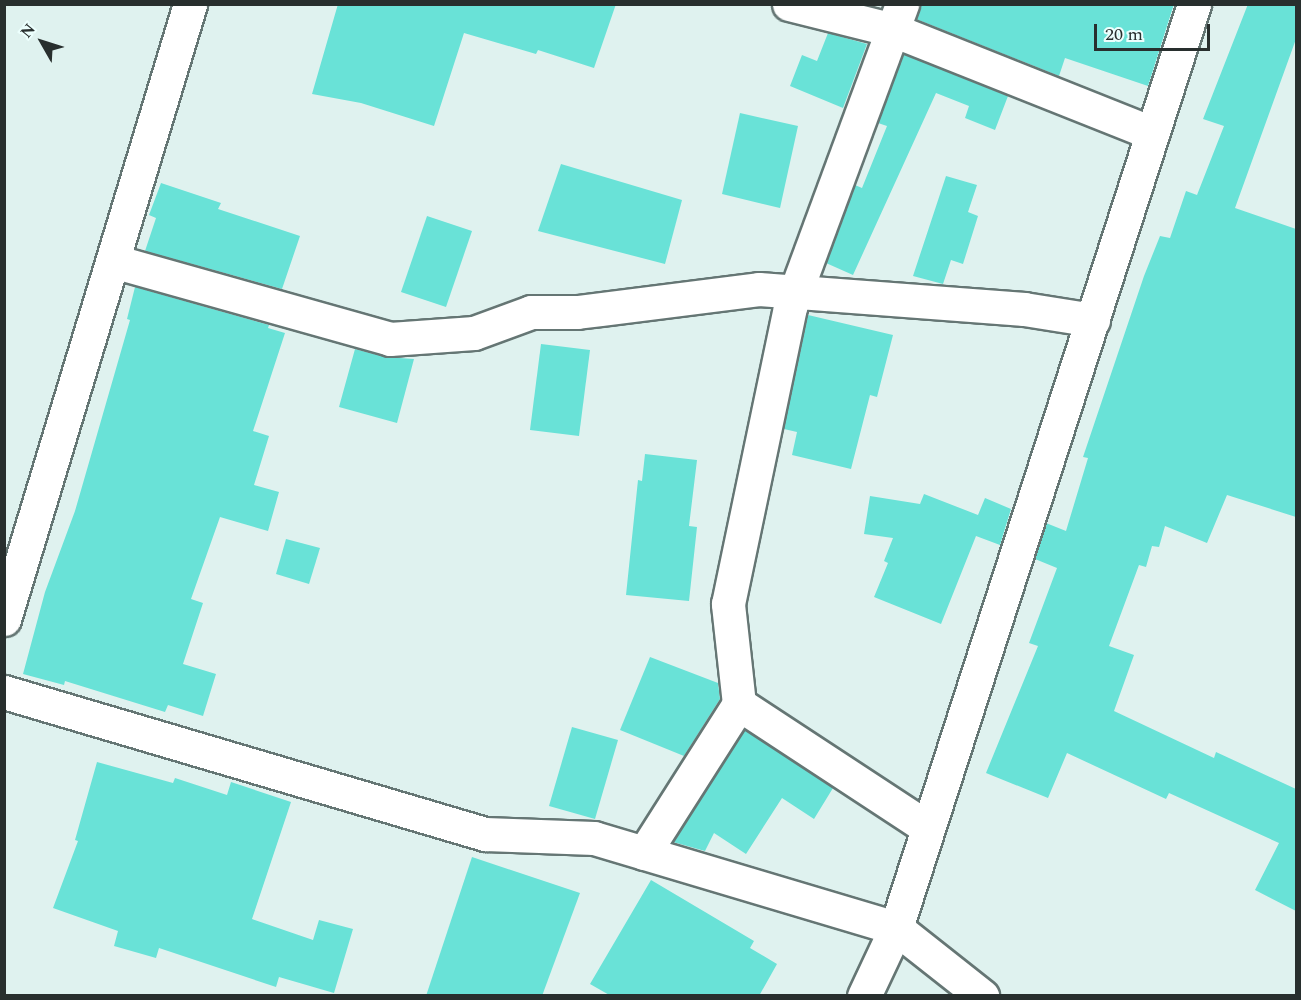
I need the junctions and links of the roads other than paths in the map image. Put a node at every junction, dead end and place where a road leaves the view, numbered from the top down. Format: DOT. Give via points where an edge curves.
graph roads {
  1 [pos="190,4"];
  2 [pos="789,4"];
  3 [pos="1194,4"];
  4 [pos="898,17"];
  5 [pos="1152,133"];
  6 [pos="112,261"];
  7 [pos="794,294"];
  8 [pos="1093,320"];
  9 [pos="4,619"];
  10 [pos="4,692"];
  11 [pos="739,704"];
  12 [pos="928,828"];
  13 [pos="644,853"];
  14 [pos="896,928"];
  15 [pos="864,996"];
  16 [pos="982,996"];
  1 -- 6 [label="street"];
  2 -- 4 [label="street"];
  3 -- 5 [label="street"];
  4 -- 5 [label="street"];
  4 -- 7 [label="street"];
  5 -- 8 [label="street"];
  6 -- 7 [label="street" via="390,339 474,333 531,312 577,312 759,289"];
  6 -- 9 [label="street"];
  7 -- 8 [label="street" via="1024,309"];
  7 -- 11 [label="street" via="728,604"];
  8 -- 12 [label="street"];
  10 -- 13 [label="street" via="485,834 594,838"];
  11 -- 12 [label="street"];
  11 -- 13 [label="street"];
  12 -- 14 [label="street"];
  13 -- 14 [label="street"];
  14 -- 15 [label="street"];
  14 -- 16 [label="street"];
}
